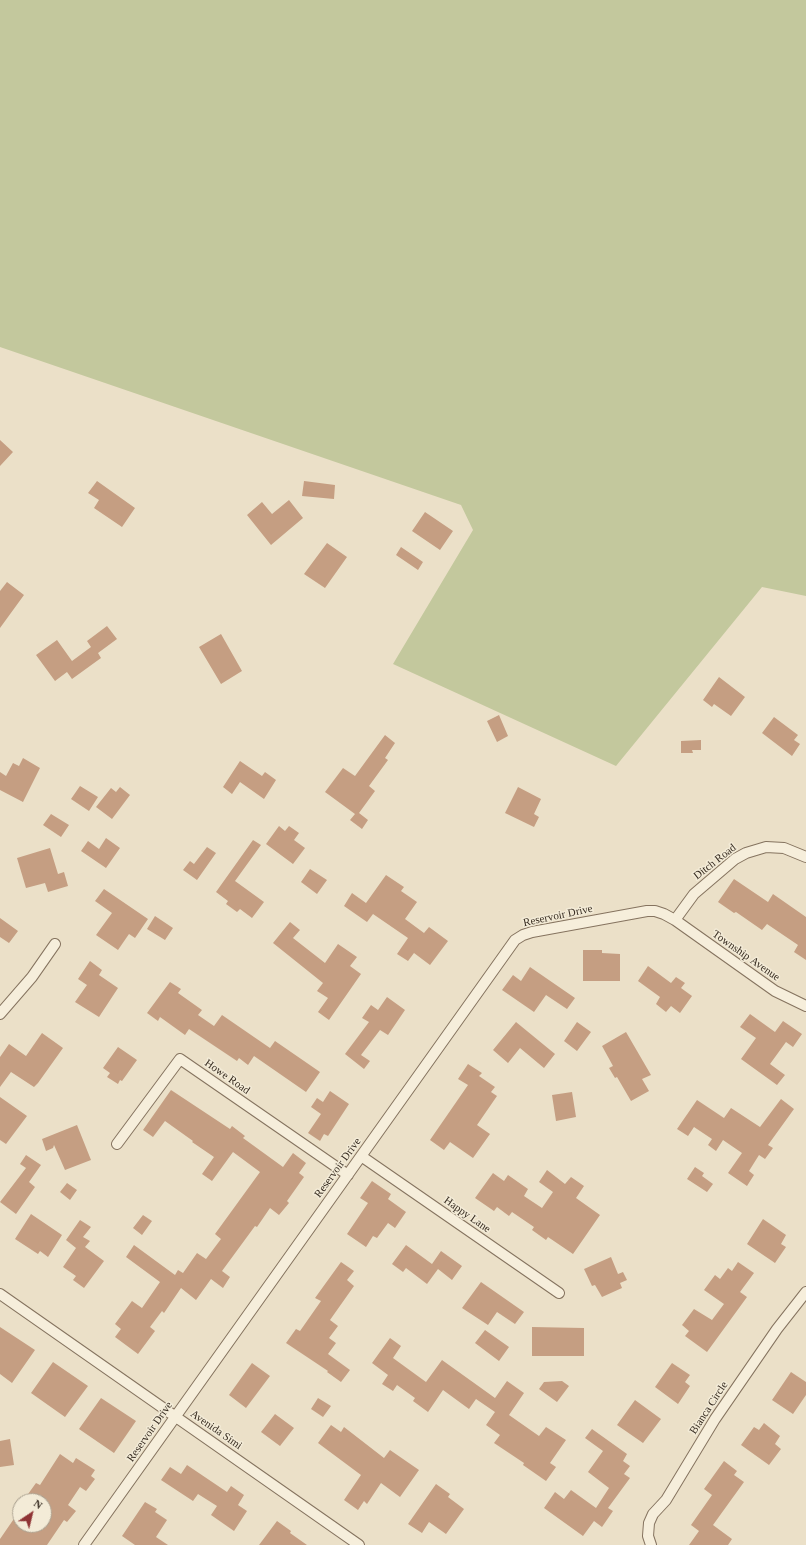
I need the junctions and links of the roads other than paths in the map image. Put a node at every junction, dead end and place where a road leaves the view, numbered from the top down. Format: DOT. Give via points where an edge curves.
graph roads {
  1 [pos="806,857"];
  2 [pos="675,920"];
  3 [pos="55,944"];
  4 [pos="806,1006"];
  5 [pos="0,1014"];
  6 [pos="117,1144"];
  7 [pos="362,1156"];
  8 [pos="348,1175"];
  9 [pos="806,1292"];
  10 [pos="559,1293"];
  11 [pos="0,1294"];
  12 [pos="175,1416"];
  13 [pos="84,1545"];
  14 [pos="359,1545"];
  15 [pos="651,1545"];
  1 -- 2 [label="street, Ditch Road" via="784,848 766,847 746,853 735,859 699,890"];
  2 -- 4 [label="street, Township Avenue" via="775,991"];
  2 -- 7 [label="street, Reservoir Drive" via="655,911 646,911 532,932 515,940"];
  3 -- 5 [label="street" via="32,978"];
  6 -- 8 [label="street, Howe Road" via="180,1059"];
  7 -- 8 [label="street, Reservoir Drive"];
  7 -- 10 [label="street, Happy Lane"];
  8 -- 12 [label="street, Reservoir Drive"];
  9 -- 15 [label="street, Bianca Circle" via="714,1419 666,1500 654,1514 649,1523 648,1536"];
  11 -- 12 [label="street, Avenida Simi"];
  12 -- 13 [label="street, Reservoir Drive"];
  12 -- 14 [label="street, Avenida Simi"];
}
